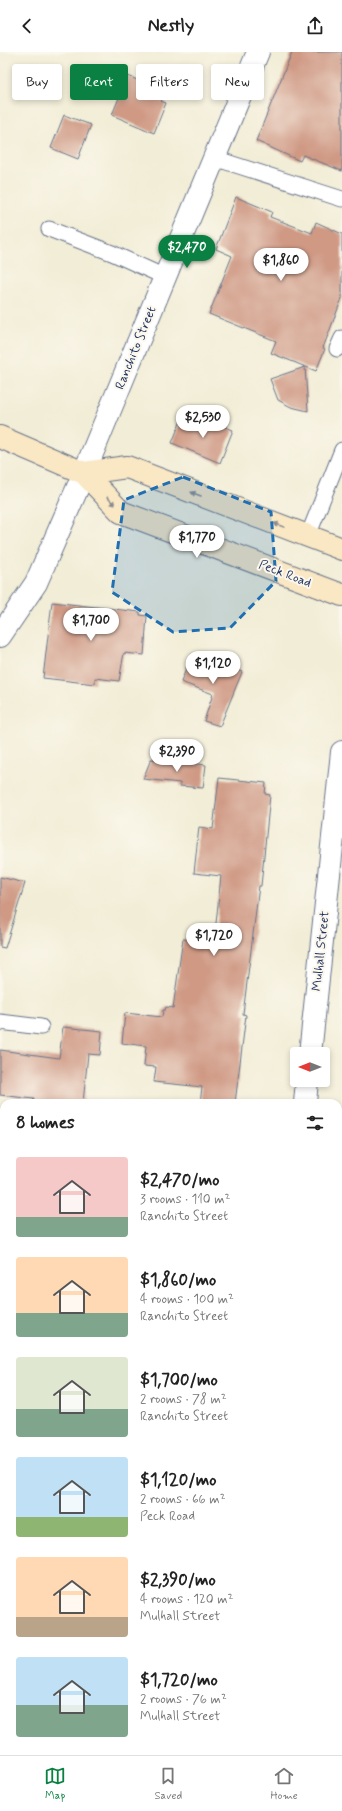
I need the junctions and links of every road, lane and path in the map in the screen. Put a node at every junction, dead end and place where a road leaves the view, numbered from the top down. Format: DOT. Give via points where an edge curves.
graph roads {
  1 [pos="258,52"];
  2 [pos="214,158"];
  3 [pos="342,199"];
  4 [pos="49,229"];
  5 [pos="165,277"];
  6 [pos="0,437"];
  7 [pos="342,450"];
  8 [pos="84,473"];
  9 [pos="308,536"];
  10 [pos="342,549"];
  11 [pos="342,595"];
  12 [pos="0,636"];
  13 [pos="342,752"];
  14 [pos="0,1022"];
  15 [pos="41,1027"];
  16 [pos="311,1047"];
  17 [pos="306,1087"];
  18 [pos="305,1099"];
  1 -- 2 [label="street, Ranchito Street"];
  2 -- 3 [label="lane"];
  2 -- 5 [label="street, Ranchito Street"];
  4 -- 5 [label="lane"];
  5 -- 8 [label="street, Ranchito Street"];
  6 -- 8 [label="main road, Peck Road"];
  7 -- 9 [label="lane"];
  9 -- 8 [label="main road, Peck Road, one-way" via="127,468"];
  8 -- 11 [label="main road, Peck Road, one-way" via="121,512"];
  8 -- 12 [label="street, Ranchito Street" via="36,583"];
  9 -- 10 [label="main road, Peck Road"];
  13 -- 16 [label="street, Mulhall Street"];
  14 -- 15 [label="lane"];
  17 -- 18 [label="street"];
}
